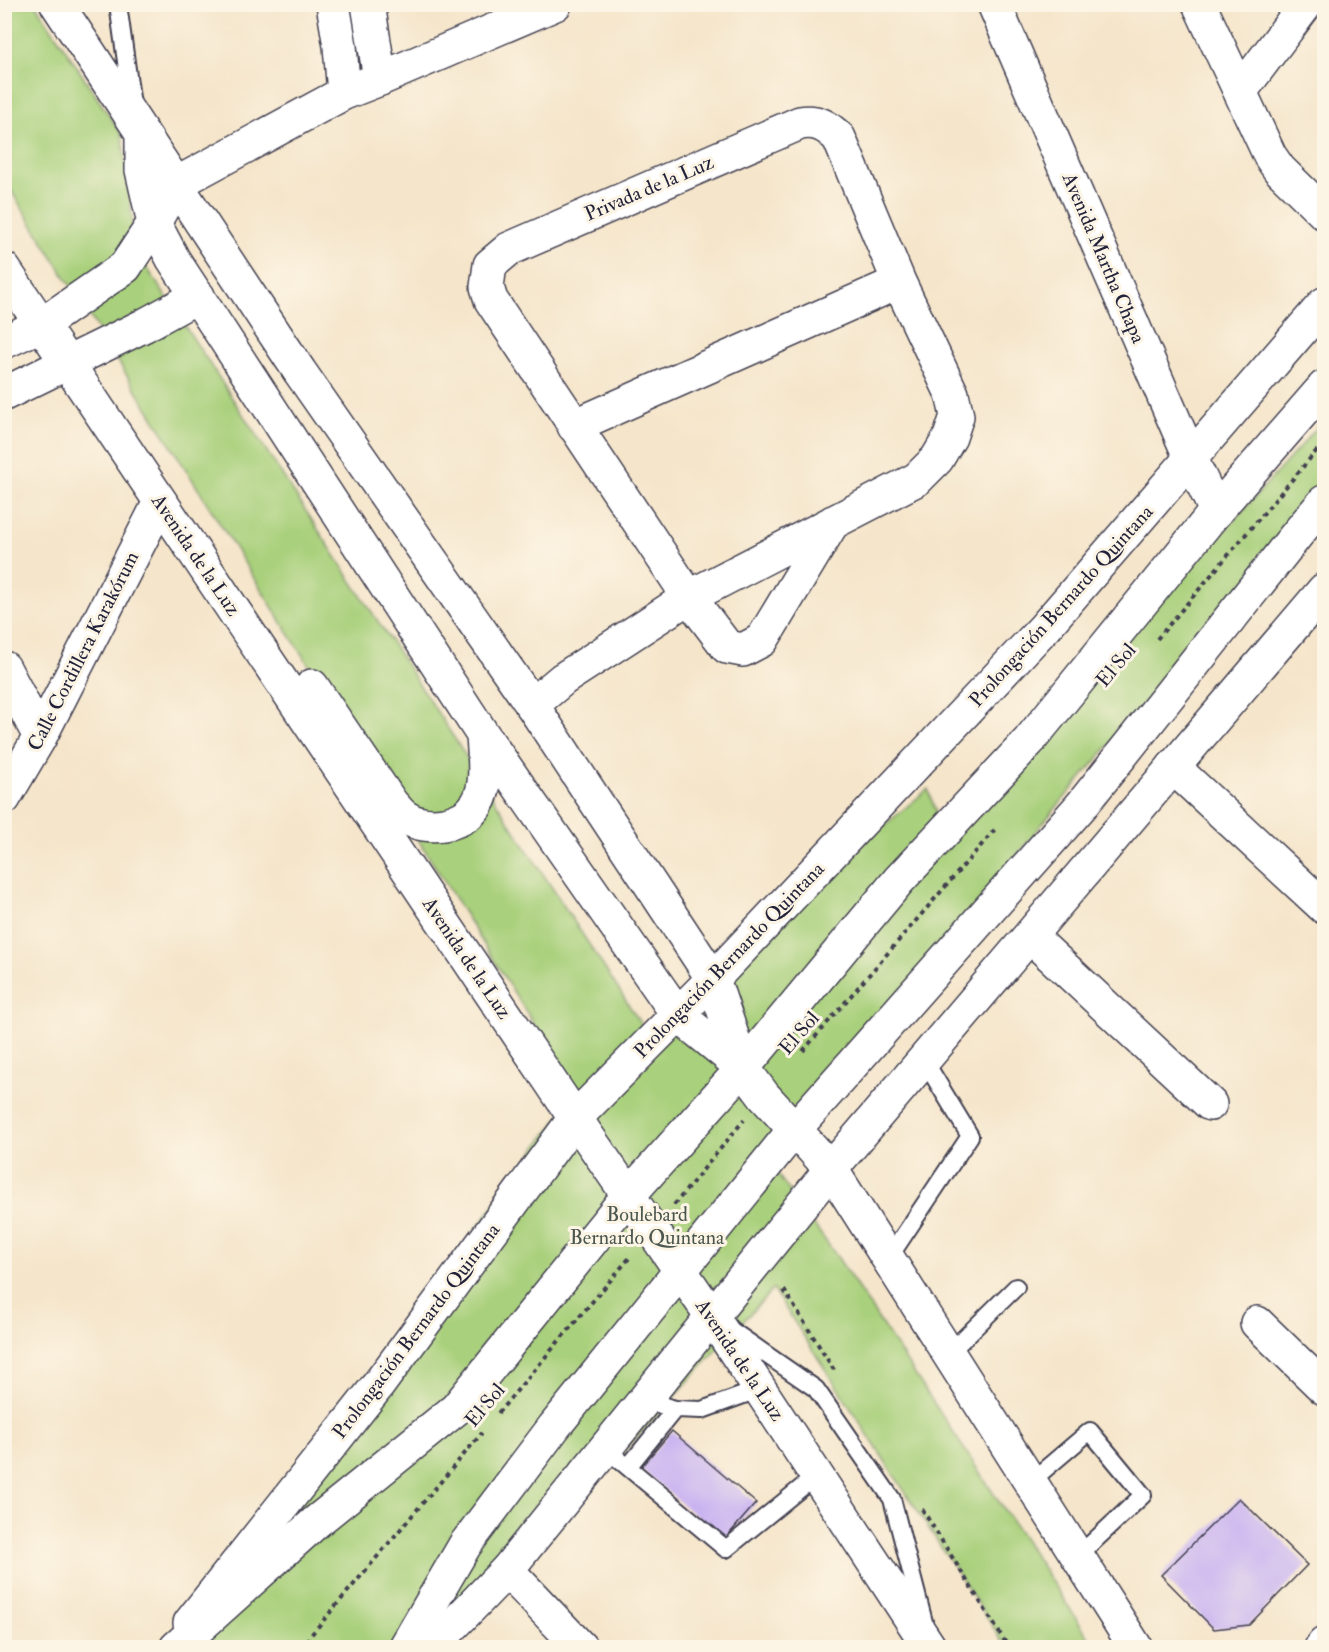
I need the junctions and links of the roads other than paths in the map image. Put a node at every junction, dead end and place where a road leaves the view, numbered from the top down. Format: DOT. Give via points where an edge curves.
graph roads {
  1 [pos="57,4"];
  2 [pos="118,4"];
  3 [pos="333,4"];
  4 [pos="368,4"];
  5 [pos="555,4"];
  6 [pos="994,4"];
  7 [pos="1199,4"];
  8 [pos="1306,4"];
  9 [pos="380,79"];
  10 [pos="1240,92"];
  11 [pos="344,93"];
  12 [pos="138,128"];
  13 [pos="176,184"];
  14 [pos="1324,213"];
  15 [pos="154,223"];
  16 [pos="4,269"];
  17 [pos="899,282"];
  18 [pos="198,296"];
  19 [pos="1324,304"];
  20 [pos="41,325"];
  21 [pos="4,342"];
  22 [pos="66,363"];
  23 [pos="1324,387"];
  24 [pos="4,394"];
  25 [pos="574,426"];
  26 [pos="1191,459"];
  27 [pos="160,502"];
  28 [pos="1324,502"];
  29 [pos="1216,512"];
  30 [pos="833,522"];
  31 [pos="208,574"];
  32 [pos="1324,590"];
  33 [pos="689,597"];
  34 [pos="4,668"];
  35 [pos="532,705"];
  36 [pos="483,735"];
  37 [pos="40,737"];
  38 [pos="1173,767"];
  39 [pos="4,798"];
  40 [pos="1324,907"];
  41 [pos="1030,936"];
  42 [pos="713,979"];
  43 [pos="678,1015"];
  44 [pos="924,1060"];
  45 [pos="742,1068"];
  46 [pos="1210,1104"];
  47 [pos="575,1118"];
  48 [pos="794,1130"];
  49 [pos="831,1169"];
  50 [pos="628,1196"];
  51 [pos="888,1259"];
  52 [pos="680,1270"];
  53 [pos="1016,1287"];
  54 [pos="711,1316"];
  55 [pos="1257,1323"];
  56 [pos="948,1354"];
  57 [pos="1324,1388"];
  58 [pos="759,1389"];
  59 [pos="643,1400"];
  60 [pos="675,1408"];
  61 [pos="616,1457"];
  62 [pos="817,1475"];
  63 [pos="1030,1482"];
  64 [pos="1078,1556"];
  65 [pos="507,1570"];
  66 [pos="1324,1644"];
  67 [pos="171,1647"];
  68 [pos="176,1647"];
  69 [pos="405,1647"];
  70 [pos="432,1647"];
  71 [pos="581,1647"];
  72 [pos="930,1647"];
  73 [pos="1136,1647"];
  74 [pos="1321,1647"];
  1 -- 12 [label="street"];
  2 -- 12 [label="lane"];
  3 -- 11 [label="street"];
  4 -- 9 [label="street"];
  5 -- 9 [label="street"];
  6 -- 26 [label="street, Avenida Martha Chapa"];
  7 -- 10 [label="street"];
  8 -- 10 [label="street"];
  9 -- 11 [label="street"];
  10 -- 14 [label="street" via="1279,169"];
  11 -- 13 [label="street"];
  12 -- 13 [label="street"];
  12 -- 15 [label="street" via="142,170"];
  13 -- 15 [label="street"];
  13 -- 35 [label="street" via="300,372"];
  15 -- 18 [label="street"];
  15 -- 20 [label="street" via="125,267"];
  16 -- 20 [label="street, Avenida de la Luz"];
  17 -- 25 [label="street"];
  17 -- 25 [label="street, Privada de la Luz" via="839,138 823,124 810,121 509,249 490,265 487,287 491,300"];
  17 -- 30 [label="street, Privada de la Luz" via="952,394 957,416 941,452 917,479"];
  18 -- 22 [label="street"];
  18 -- 36 [label="street"];
  19 -- 26 [label="street, Prolongación Bernardo Quintana"];
  20 -- 21 [label="street"];
  20 -- 22 [label="street, Avenida de la Luz"];
  22 -- 24 [label="street"];
  22 -- 27 [label="street, Avenida de la Luz"];
  23 -- 29 [label="street"];
  25 -- 33 [label="street, Privada de la Luz"];
  26 -- 29 [label="street, Avenida Martha Chapa"];
  26 -- 42 [label="street, Prolongación Bernardo Quintana" via="1044,628"];
  27 -- 31 [label="street, Avenida de la Luz"];
  27 -- 37 [label="street, Calle Cordillera Karakórum"];
  28 -- 48 [label="street" via="1082,806"];
  29 -- 45 [label="street" via="1029,741 899,880"];
  30 -- 33 [label="street, Privada de la Luz"];
  30 -- 33 [label="street, Privada de la Luz" via="762,640 743,650 728,647"];
  31 -- 36 [label="street" via="266,619 392,804 405,817 421,824 440,825 467,815 478,804 483,788"];
  31 -- 47 [label="street, Avenida de la Luz"];
  32 -- 38 [label="street"];
  33 -- 35 [label="street, Privada de la Luz" via="563,679"];
  34 -- 37 [label="street"];
  35 -- 42 [label="street"];
  36 -- 43 [label="street"];
  37 -- 39 [label="street, Calle Cordillera Karakórum"];
  38 -- 40 [label="street"];
  38 -- 41 [label="street"];
  41 -- 44 [label="street"];
  41 -- 46 [label="street"];
  42 -- 43 [label="street, Prolongación Bernardo Quintana"];
  42 -- 45 [label="street"];
  43 -- 45 [label="street"];
  43 -- 47 [label="street, Prolongación Bernardo Quintana"];
  44 -- 49 [label="street"];
  44 -- 51 [label="lane" via="970,1136"];
  45 -- 48 [label="street"];
  45 -- 50 [label="street"];
  47 -- 50 [label="street, Avenida de la Luz"];
  47 -- 67 [label="street, Prolongación Bernardo Quintana" via="379,1384"];
  48 -- 49 [label="street"];
  48 -- 52 [label="street"];
  49 -- 51 [label="street"];
  49 -- 54 [label="street"];
  50 -- 52 [label="street, Avenida de la Luz"];
  50 -- 68 [label="street" via="456,1409 316,1522"];
  51 -- 56 [label="street"];
  52 -- 54 [label="street, Avenida de la Luz"];
  52 -- 69 [label="street" via="465,1545"];
  53 -- 56 [label="lane"];
  54 -- 58 [label="street, Avenida de la Luz"];
  54 -- 59 [label="street"];
  54 -- 72 [label="lane" via="816,1389 892,1499"];
  55 -- 57 [label="street"];
  56 -- 63 [label="street"];
  58 -- 60 [label="lane" via="702,1410"];
  58 -- 62 [label="street, Avenida de la Luz"];
  59 -- 60 [label="lane"];
  59 -- 61 [label="street"];
  60 -- 61 [label="lane"];
  61 -- 62 [label="lane" via="726,1549"];
  61 -- 65 [label="street"];
  62 -- 72 [label="street, Avenida de la Luz"];
  63 -- 64 [label="street"];
  63 -- 64 [label="lane" via="1090,1431 1143,1496"];
  64 -- 73 [label="street"];
  65 -- 70 [label="street"];
  65 -- 71 [label="street"];
  66 -- 74 [label="street"];
}
